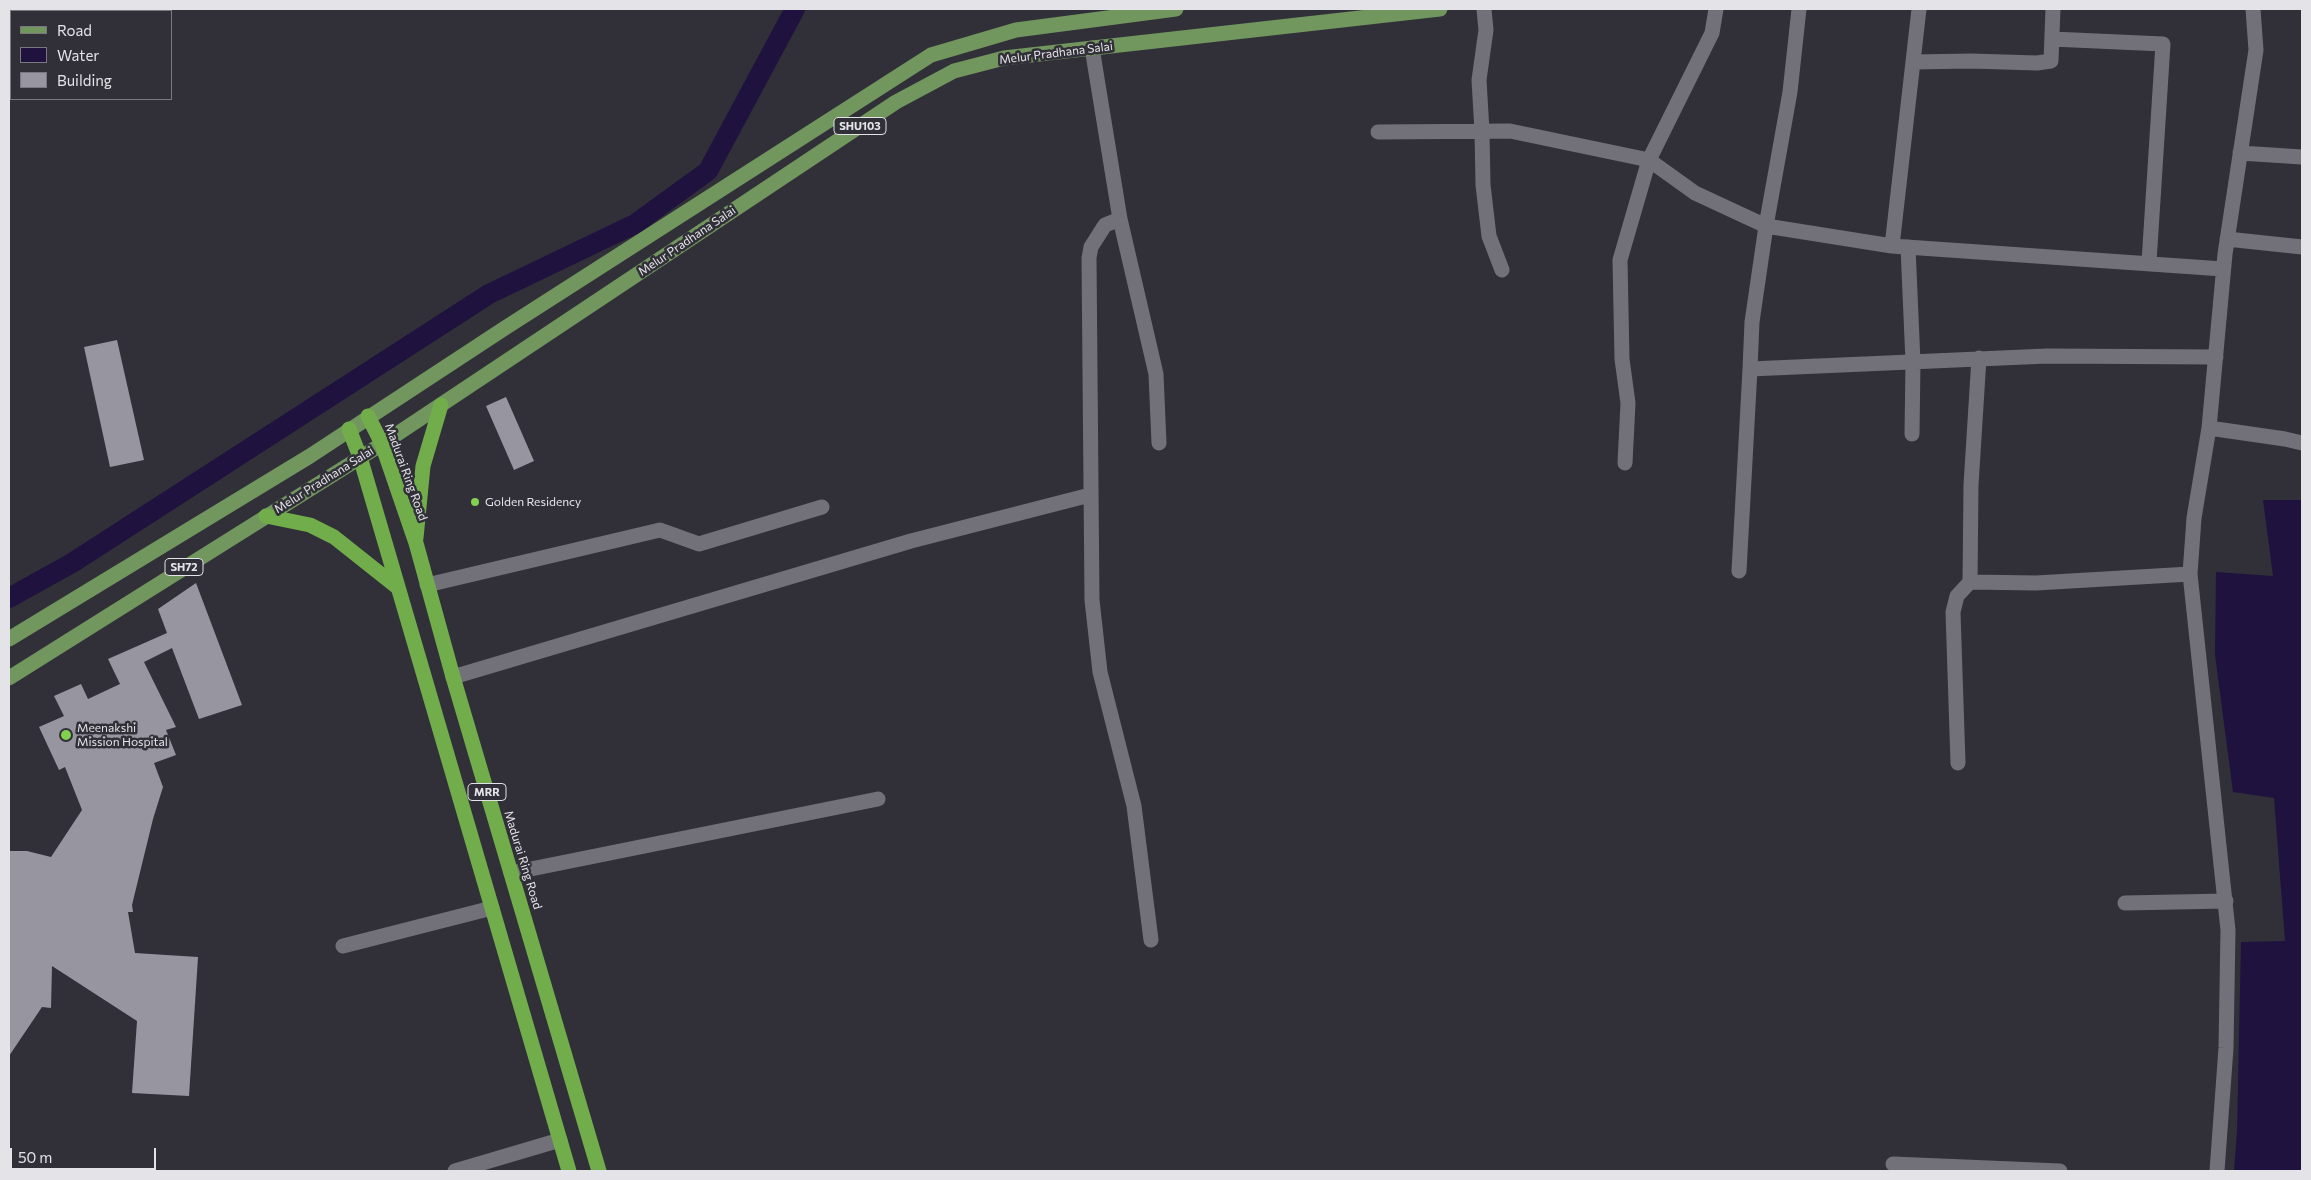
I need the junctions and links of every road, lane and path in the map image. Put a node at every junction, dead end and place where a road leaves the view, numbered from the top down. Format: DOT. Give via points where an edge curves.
graph roads {
  1 [pos="1176,9"];
  2 [pos="1440,9"];
  3 [pos="1484,9"];
  4 [pos="1716,9"];
  5 [pos="1799,9"];
  6 [pos="1919,9"];
  7 [pos="2053,9"];
  8 [pos="2253,9"];
  9 [pos="2052,39"];
  10 [pos="1092,48"];
  11 [pos="1914,62"];
  12 [pos="1482,131"];
  13 [pos="1378,132"];
  14 [pos="2240,153"];
  15 [pos="2302,157"];
  16 [pos="1649,160"];
  17 [pos="1120,219"];
  18 [pos="1766,226"];
  19 [pos="2227,238"];
  20 [pos="1892,246"];
  21 [pos="1908,247"];
  22 [pos="2302,247"];
  23 [pos="2148,262"];
  24 [pos="2224,269"];
  25 [pos="1502,270"];
  26 [pos="2216,357"];
  27 [pos="1979,358"];
  28 [pos="1913,362"];
  29 [pos="1750,369"];
  30 [pos="441,405"];
  31 [pos="368,416"];
  32 [pos="2210,428"];
  33 [pos="349,429"];
  34 [pos="1912,434"];
  35 [pos="1159,443"];
  36 [pos="382,444"];
  37 [pos="2302,444"];
  38 [pos="360,457"];
  39 [pos="1625,463"];
  40 [pos="1090,495"];
  41 [pos="822,507"];
  42 [pos="266,516"];
  43 [pos="416,543"];
  44 [pos="1739,571"];
  45 [pos="2190,574"];
  46 [pos="1970,582"];
  47 [pos="428,585"];
  48 [pos="397,588"];
  49 [pos="9,639"];
  50 [pos="453,677"];
  51 [pos="9,678"];
  52 [pos="1958,763"];
  53 [pos="878,799"];
  54 [pos="511,873"];
  55 [pos="2226,901"];
  56 [pos="2125,903"];
  57 [pos="492,908"];
  58 [pos="1151,940"];
  59 [pos="343,946"];
  60 [pos="560,1140"];
  61 [pos="1893,1164"];
  62 [pos="455,1171"];
  63 [pos="569,1171"];
  64 [pos="599,1171"];
  65 [pos="2060,1171"];
  66 [pos="2217,1171"];
  1 -- 31 [label="main road, Melur Pradhana Salai / SHU103" via="1016,30 931,55"];
  2 -- 10 [label="main road, Melur Pradhana Salai / SHU103"];
  3 -- 12 [label="street" via="1486,30 1479,80"];
  4 -- 16 [label="street" via="1712,33"];
  5 -- 18 [label="street" via="1790,92"];
  6 -- 11 [label="street"];
  7 -- 9 [label="street"];
  8 -- 14 [label="street" via="2256,50"];
  9 -- 11 [label="street" via="2051,61"];
  9 -- 23 [label="street" via="2163,44"];
  10 -- 17 [label="street"];
  10 -- 30 [label="main road, Melur Pradhana Salai / SHU103" via="1004,58 954,71 913,93"];
  11 -- 20 [label="street"];
  12 -- 13 [label="street"];
  12 -- 16 [label="street" via="1510,131"];
  12 -- 25 [label="street" via="1483,185 1489,236"];
  14 -- 15 [label="street"];
  14 -- 19 [label="street"];
  16 -- 18 [label="street" via="1695,193"];
  16 -- 39 [label="street" via="1620,260 1622,359 1628,403"];
  17 -- 35 [label="street" via="1156,374"];
  17 -- 40 [label="street" via="1105,225 1091,246 1089,258"];
  18 -- 20 [label="street"];
  18 -- 29 [label="street" via="1752,322"];
  19 -- 22 [label="street"];
  19 -- 24 [label="street"];
  20 -- 21 [label="street"];
  21 -- 23 [label="street"];
  21 -- 28 [label="street"];
  23 -- 24 [label="street"];
  24 -- 26 [label="street"];
  26 -- 27 [label="street"];
  26 -- 32 [label="street"];
  27 -- 28 [label="street"];
  27 -- 46 [label="street" via="1971,485"];
  28 -- 29 [label="street"];
  28 -- 34 [label="street"];
  29 -- 44 [label="street"];
  30 -- 36 [label="main road, Melur Pradhana Salai / SHU103"];
  30 -- 43 [label="highway" via="423,466"];
  31 -- 33 [label="main road, Melur Pradhana Salai / SHU103"];
  31 -- 36 [label="highway, Madurai Ring Road / MRR"];
  32 -- 37 [label="street"];
  32 -- 45 [label="street" via="2194,518"];
  33 -- 38 [label="highway, MRR"];
  33 -- 49 [label="main road, Melur Pradhana Salai / SH72"];
  36 -- 38 [label="main road, Melur Pradhana Salai / SHU103"];
  36 -- 43 [label="highway, Madurai Ring Road / MRR"];
  38 -- 42 [label="main road, Melur Pradhana Salai / SH72"];
  38 -- 48 [label="highway, MRR"];
  40 -- 50 [label="street" via="911,541"];
  40 -- 58 [label="street" via="1092,600 1100,672 1134,806"];
  41 -- 47 [label="street" via="699,544 660,530"];
  42 -- 48 [label="highway" via="310,525 334,537"];
  42 -- 51 [label="main road, Melur Pradhana Salai / SH72"];
  43 -- 47 [label="highway, Madurai Ring Road / MRR"];
  45 -- 46 [label="street" via="2036,583"];
  45 -- 55 [label="street"];
  46 -- 52 [label="street" via="1957,596 1954,612"];
  47 -- 50 [label="highway, Madurai Ring Road / MRR"];
  48 -- 57 [label="highway, MRR"];
  50 -- 54 [label="highway, Madurai Ring Road / MRR"];
  53 -- 54 [label="street"];
  54 -- 64 [label="highway, Madurai Ring Road / MRR"];
  55 -- 56 [label="street"];
  55 -- 66 [label="street" via="2226,1048"];
  57 -- 59 [label="street"];
  57 -- 60 [label="highway, MRR"];
  60 -- 62 [label="street"];
  60 -- 63 [label="highway, MRR"];
  61 -- 65 [label="street"];
}
